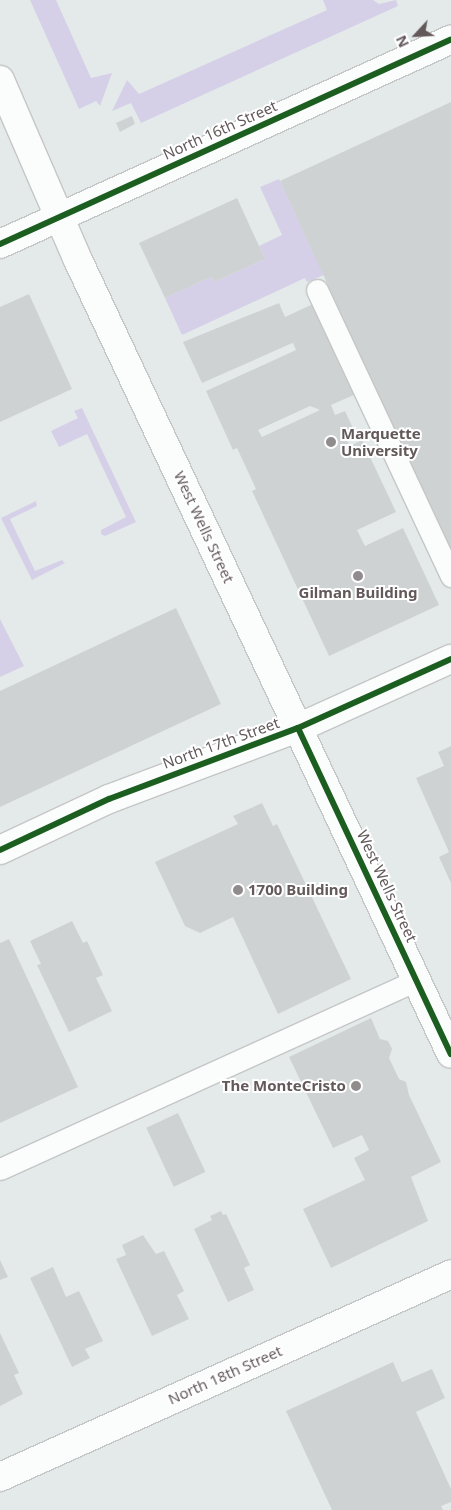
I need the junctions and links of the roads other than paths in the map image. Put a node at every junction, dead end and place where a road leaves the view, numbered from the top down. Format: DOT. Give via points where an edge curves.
graph roads {
  1 [pos="451,39"];
  2 [pos="0,80"];
  3 [pos="60,217"];
  4 [pos="0,244"];
  5 [pos="317,290"];
  6 [pos="451,576"];
  7 [pos="451,659"];
  8 [pos="298,728"];
  9 [pos="0,850"];
  10 [pos="417,980"];
  11 [pos="451,1054"];
  12 [pos="0,1169"];
  13 [pos="451,1274"];
  14 [pos="0,1477"];
  1 -- 3 [label="street, North 16th Street"];
  2 -- 3 [label="street, West Wells Street"];
  3 -- 4 [label="street, North 16th Street"];
  3 -- 8 [label="street, West Wells Street"];
  5 -- 6 [label="lane"];
  7 -- 8 [label="street, North 17th Street"];
  8 -- 9 [label="street, North 17th Street" via="109,799"];
  8 -- 10 [label="street, West Wells Street"];
  10 -- 11 [label="street, West Wells Street"];
  10 -- 12 [label="lane"];
  13 -- 14 [label="street, North 18th Street"];
}
